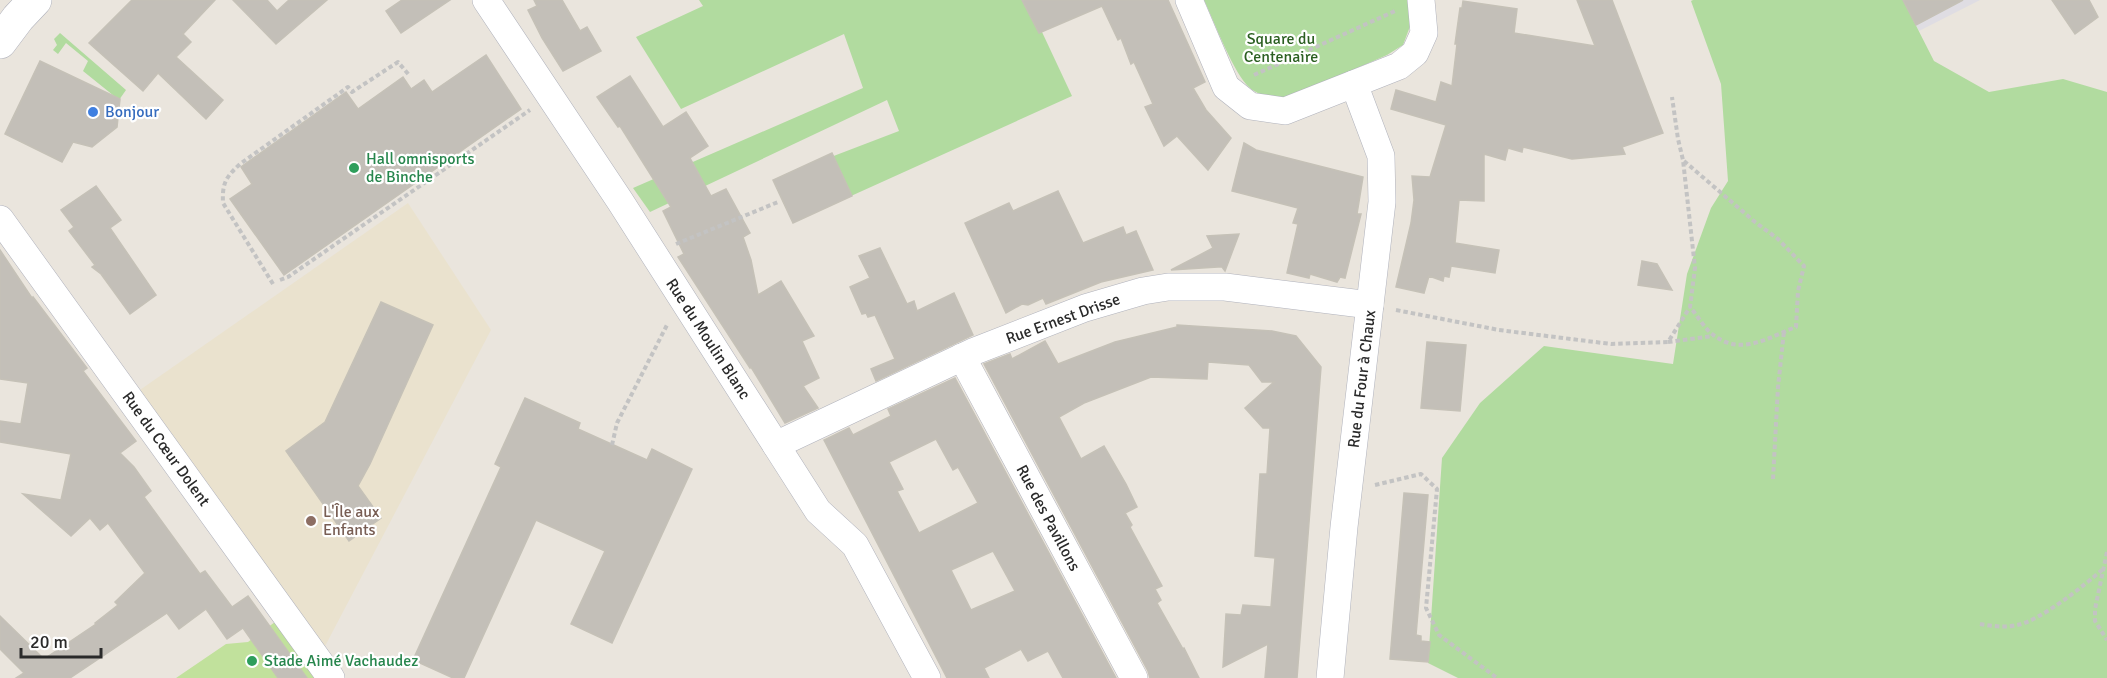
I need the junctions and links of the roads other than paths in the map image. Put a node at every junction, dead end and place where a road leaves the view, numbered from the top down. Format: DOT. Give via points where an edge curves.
graph roads {
  1 [pos="35,0"];
  2 [pos="486,0"];
  3 [pos="1189,0"];
  4 [pos="1410,5"];
  5 [pos="0,42"];
  6 [pos="1354,84"];
  7 [pos="0,219"];
  8 [pos="1370,305"];
  9 [pos="962,357"];
  10 [pos="776,445"];
  11 [pos="331,678"];
  12 [pos="927,678"];
  13 [pos="1134,678"];
  14 [pos="1330,678"];
  1 -- 5 [label="main road"];
  2 -- 10 [label="street, Rue du Moulin Blanc"];
  3 -- 6 [label="street" via="1226,87 1250,106 1285,111"];
  4 -- 6 [label="street" via="1424,33 1415,53 1399,66"];
  6 -- 8 [label="street, Rue du Four à Chaux" via="1380,156 1382,202"];
  7 -- 11 [label="street, Rue du Cœur Dolent"];
  8 -- 9 [label="street, Rue Ernest Drisse" via="1225,287 1167,287 1085,308"];
  8 -- 14 [label="street, Rue du Four à Chaux"];
  9 -- 10 [label="street, Rue Ernest Drisse"];
  9 -- 13 [label="street, Rue des Pavillons"];
  10 -- 12 [label="street, Rue du Moulin Blanc" via="818,511 855,545"];
}
